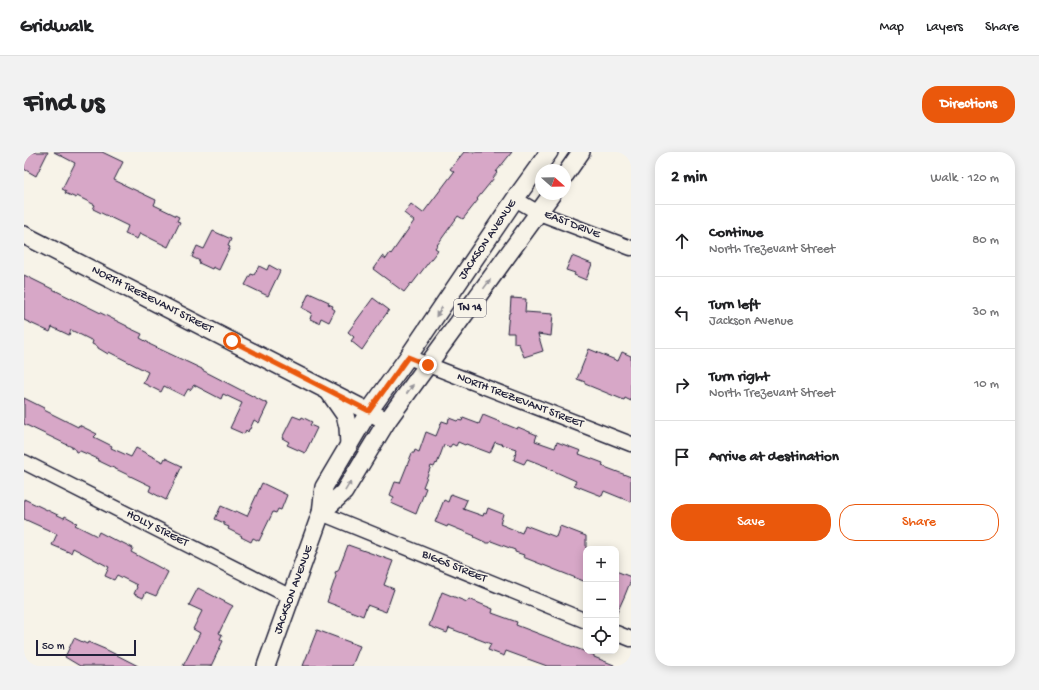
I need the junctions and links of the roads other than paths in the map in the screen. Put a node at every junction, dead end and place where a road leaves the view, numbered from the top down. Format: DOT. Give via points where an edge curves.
graph roads {
  1 [pos="549,152"];
  2 [pos="581,152"];
  3 [pos="571,166"];
  4 [pos="515,199"];
  5 [pos="548,200"];
  6 [pos="539,212"];
  7 [pos="24,235"];
  8 [pos="631,248"];
  9 [pos="408,357"];
  10 [pos="428,365"];
  11 [pos="327,390"];
  12 [pos="369,411"];
  13 [pos="387,421"];
  14 [pos="631,444"];
  15 [pos="349,445"];
  16 [pos="24,462"];
  17 [pos="321,513"];
  18 [pos="291,597"];
  19 [pos="583,620"];
  20 [pos="619,634"];
  21 [pos="631,639"];
  22 [pos="266,666"];
  1 -- 4 [label="main road, JACKSON AVENUE / TN 14"];
  2 -- 3 [label="main road"];
  4 -- 6 [label="street, EAST DRIVE"];
  4 -- 9 [label="main road, JACKSON AVENUE / TN 14, one-way"];
  5 -- 6 [label="main road, JACKSON AVENUE / TN 14"];
  6 -- 8 [label="street, EAST DRIVE"];
  10 -- 6 [label="main road, JACKSON AVENUE / TN 14, one-way"];
  7 -- 11 [label="main road, NORTH TREZEVANT STREET"];
  9 -- 10 [label="street, NORTH TREZEVANT STREET"];
  9 -- 12 [label="main road, JACKSON AVENUE / TN 14"];
  13 -- 10 [label="main road, JACKSON AVENUE / TN 14, one-way"];
  10 -- 14 [label="street, NORTH TREZEVANT STREET"];
  11 -- 12 [label="main road, NORTH TREZEVANT STREET"];
  11 -- 15 [label="main road" via="344,415"];
  12 -- 13 [label="main road, NORTH TREZEVANT STREET"];
  12 -- 15 [label="main road, JACKSON AVENUE / TN 14"];
  17 -- 13 [label="main road, JACKSON AVENUE / TN 14, one-way" via="344,492"];
  15 -- 17 [label="main road, JACKSON AVENUE / TN 14" via="324,487"];
  16 -- 18 [label="street, HOLLY STREET"];
  17 -- 18 [label="main road, JACKSON AVENUE / TN 14"];
  17 -- 19 [label="street, BIGGS STREET"];
  18 -- 22 [label="main road, JACKSON AVENUE / TN 14"];
  20 -- 21 [label="street"];
}
